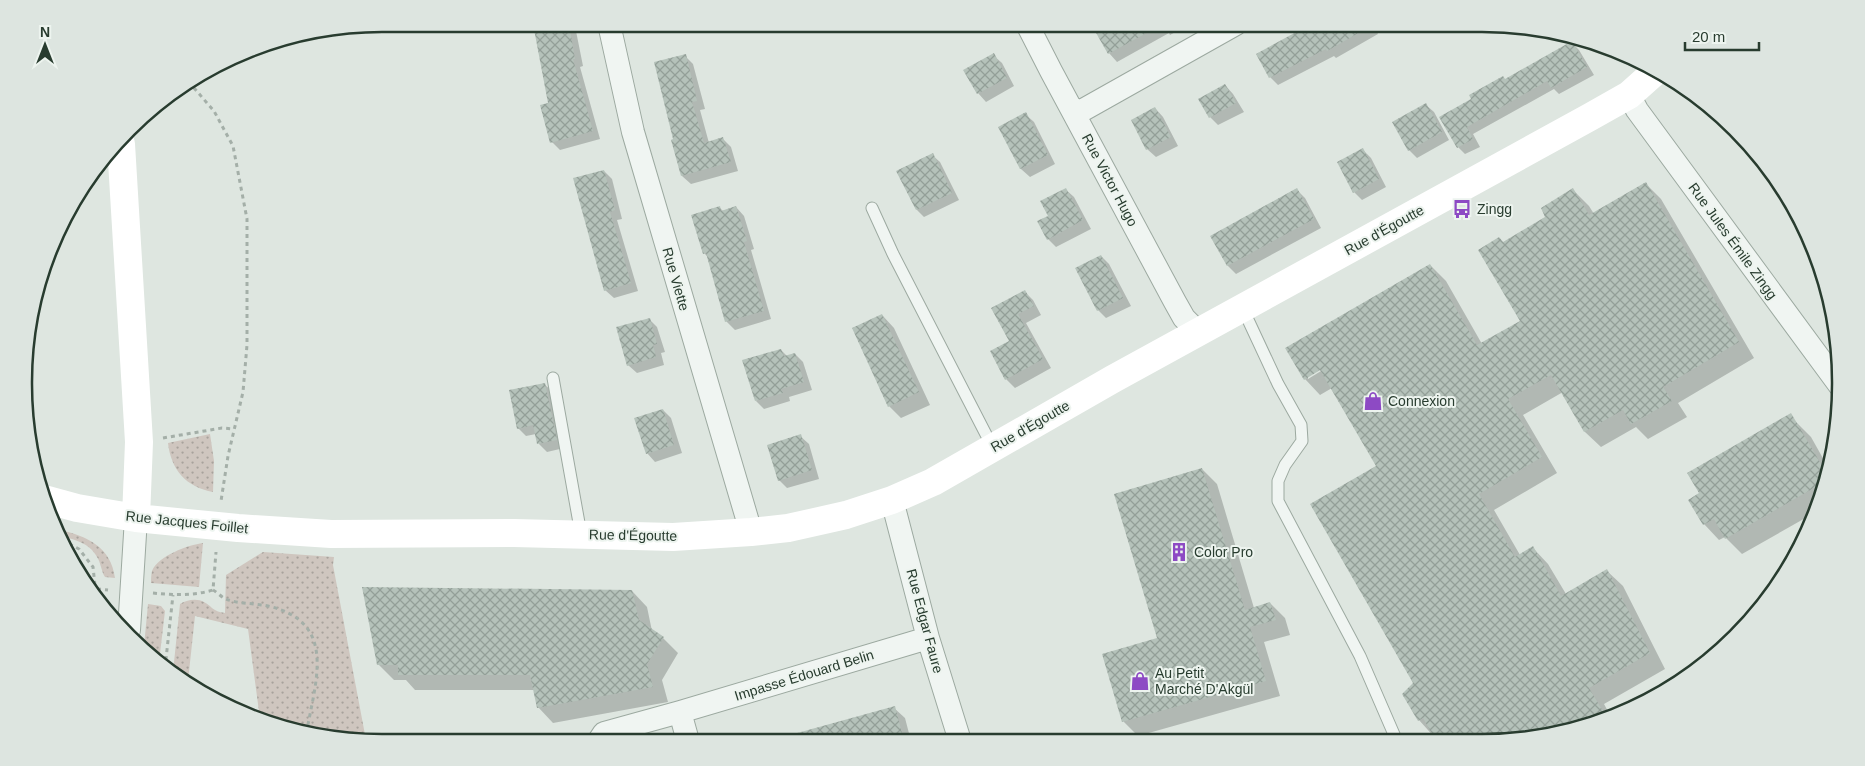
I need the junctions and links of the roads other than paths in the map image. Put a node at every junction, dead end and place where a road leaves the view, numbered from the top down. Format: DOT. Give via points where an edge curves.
graph roads {
  1 [pos="611,32"];
  2 [pos="1031,32"];
  3 [pos="1222,32"];
  4 [pos="1651,76"];
  5 [pos="1630,95"];
  6 [pos="1074,111"];
  7 [pos="121,150"];
  8 [pos="872,208"];
  9 [pos="1243,309"];
  10 [pos="1199,333"];
  11 [pos="1832,375"];
  12 [pos="553,378"];
  13 [pos="993,448"];
  14 [pos="892,500"];
  15 [pos="53,501"];
  16 [pos="136,518"];
  17 [pos="751,532"];
  18 [pos="330,534"];
  19 [pos="581,534"];
  20 [pos="128,624"];
  21 [pos="928,638"];
  22 [pos="680,712"];
  23 [pos="603,734"];
  24 [pos="686,734"];
  25 [pos="958,734"];
  26 [pos="1393,734"];
  1 -- 17 [label="street, Rue Viette" via="633,132"];
  2 -- 6 [label="street, Rue Victor Hugo"];
  3 -- 6 [label="street" via="1083,110"];
  4 -- 5 [label="main road, Rue d'Égoutte"];
  5 -- 9 [label="main road, Rue d'Égoutte"];
  5 -- 11 [label="street, Rue Jules Émile Zingg" via="1643,118"];
  6 -- 10 [label="street, Rue Victor Hugo" via="1184,318"];
  7 -- 16 [label="main road" via="139,442"];
  8 -- 13 [label="lane"];
  9 -- 10 [label="main road, Rue d'Égoutte"];
  9 -- 26 [label="lane" via="1300,426 1302,440 1278,481 1278,502 1360,656"];
  10 -- 13 [label="main road, Rue d'Égoutte"];
  12 -- 19 [label="lane"];
  13 -- 14 [label="main road, Rue d'Égoutte"];
  14 -- 17 [label="main road, Rue d'Égoutte" via="788,528"];
  14 -- 21 [label="street, Rue Edgar Faure"];
  15 -- 16 [label="main road, Rue Jacques Foillet"];
  16 -- 18 [label="main road, Rue Jacques Foillet"];
  16 -- 20 [label="street"];
  17 -- 19 [label="main road, Rue d'Égoutte" via="673,537"];
  18 -- 19 [label="main road, Rue d'Égoutte"];
  21 -- 22 [label="street, Impasse Édouard Belin"];
  21 -- 25 [label="street, Rue Edgar Faure"];
  22 -- 23 [label="street, Impasse Édouard Belin"];
  22 -- 24 [label="street"];
}
